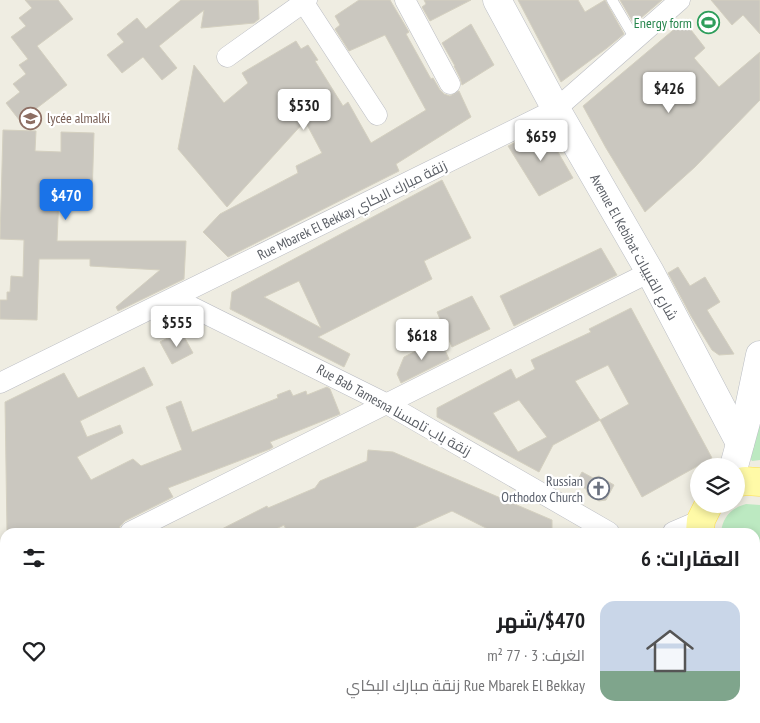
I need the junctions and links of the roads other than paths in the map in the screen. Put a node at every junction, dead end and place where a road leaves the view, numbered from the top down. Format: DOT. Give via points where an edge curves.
graph roads {
  1 [pos="404,0"];
  2 [pos="497,0"];
  3 [pos="612,0"];
  4 [pos="680,0"];
  5 [pos="304,1"];
  6 [pos="635,39"];
  7 [pos="227,57"];
  8 [pos="450,84"];
  9 [pos="556,109"];
  10 [pos="378,115"];
  11 [pos="650,272"];
  12 [pos="174,298"];
  13 [pos="760,355"];
  14 [pos="0,383"];
  15 [pos="387,404"];
  16 [pos="737,455"];
  17 [pos="745,481"];
  18 [pos="760,482"];
  19 [pos="703,519"];
  20 [pos="138,528"];
  21 [pos="602,528"];
  22 [pos="682,528"];
  1 -- 8 [label="street"];
  2 -- 9 [label="street, Avenue El Kebibat شارع القبيبات"];
  3 -- 6 [label="lane"];
  4 -- 6 [label="street, Rue Mbarek El Bekkay زنقة مبارك البكاي"];
  5 -- 7 [label="street"];
  5 -- 10 [label="street"];
  6 -- 9 [label="street, Rue Mbarek El Bekkay زنقة مبارك البكاي"];
  9 -- 11 [label="street, Avenue El Kebibat شارع القبيبات"];
  9 -- 12 [label="street, Rue Mbarek El Bekkay زنقة مبارك البكاي"];
  11 -- 15 [label="street"];
  11 -- 16 [label="street, Avenue El Kebibat شارع القبيبات"];
  12 -- 14 [label="street, Rue Mbarek El Bekkay زنقة مبارك البكاي"];
  12 -- 15 [label="street, Rue Bab Tamesna زنقة باب تامسنا"];
  13 -- 16 [label="street"];
  15 -- 20 [label="street"];
  15 -- 21 [label="street, Rue Bab Tamesna زنقة باب تامسنا"];
  17 -- 18 [label="main road"];
  19 -- 22 [label="street"];
}
